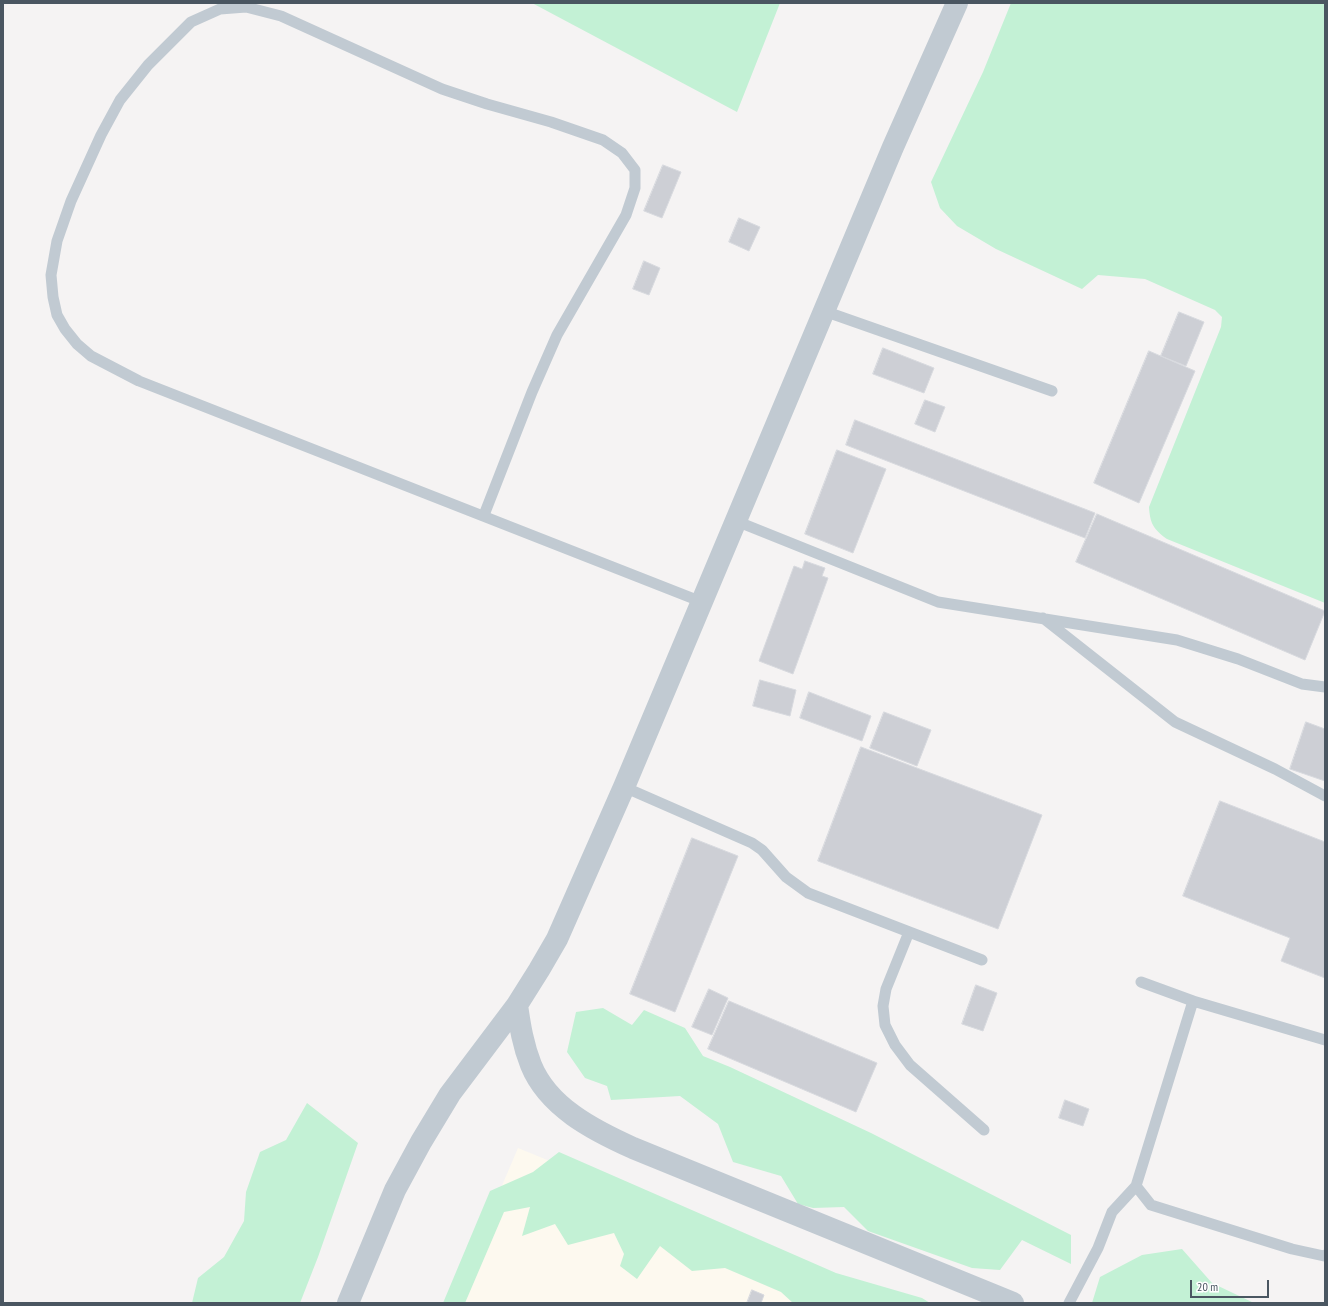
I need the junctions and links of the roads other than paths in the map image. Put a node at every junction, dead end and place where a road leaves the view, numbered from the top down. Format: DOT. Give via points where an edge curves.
graph roads {
  1 [pos="957,3"];
  2 [pos="824,311"];
  3 [pos="1052,391"];
  4 [pos="484,515"];
  5 [pos="736,520"];
  6 [pos="702,602"];
  7 [pos="1043,617"];
  8 [pos="1325,687"];
  9 [pos="624,787"];
  10 [pos="1325,796"];
  11 [pos="909,932"];
  12 [pos="982,960"];
  13 [pos="1141,982"];
  14 [pos="1193,1001"];
  15 [pos="516,1005"];
  16 [pos="1325,1040"];
  17 [pos="984,1130"];
  18 [pos="1136,1186"];
  19 [pos="1325,1255"];
  20 [pos="348,1303"];
  21 [pos="1013,1303"];
  22 [pos="1070,1303"];
  1 -- 2 [label="street"];
  2 -- 3 [label="lane"];
  2 -- 5 [label="street"];
  4 -- 4 [label="lane" via="139,382 91,356 65,329 57,315 51,275 57,241 71,201 120,100 148,65 191,22 220,9 246,7 281,16 442,89 603,140 622,153 635,170 636,188 626,215 557,335"];
  4 -- 6 [label="lane"];
  5 -- 6 [label="street"];
  5 -- 7 [label="lane" via="938,602"];
  6 -- 9 [label="street"];
  7 -- 8 [label="lane" via="1177,640 1238,659 1302,684"];
  7 -- 10 [label="lane" via="1175,722 1275,769"];
  9 -- 11 [label="lane" via="752,843 762,850 786,877 808,893"];
  9 -- 15 [label="street" via="557,938"];
  11 -- 12 [label="lane"];
  11 -- 17 [label="lane" via="886,989 883,1006 885,1025 895,1045 910,1065"];
  13 -- 14 [label="lane"];
  14 -- 16 [label="lane"];
  14 -- 18 [label="lane"];
  15 -- 20 [label="street" via="450,1094 421,1142 395,1190"];
  15 -- 21 [label="street" via="523,1041 542,1084 556,1101 591,1128 633,1148"];
  18 -- 19 [label="lane" via="1151,1205 1292,1249"];
  18 -- 22 [label="lane" via="1112,1212 1098,1248"];
}
